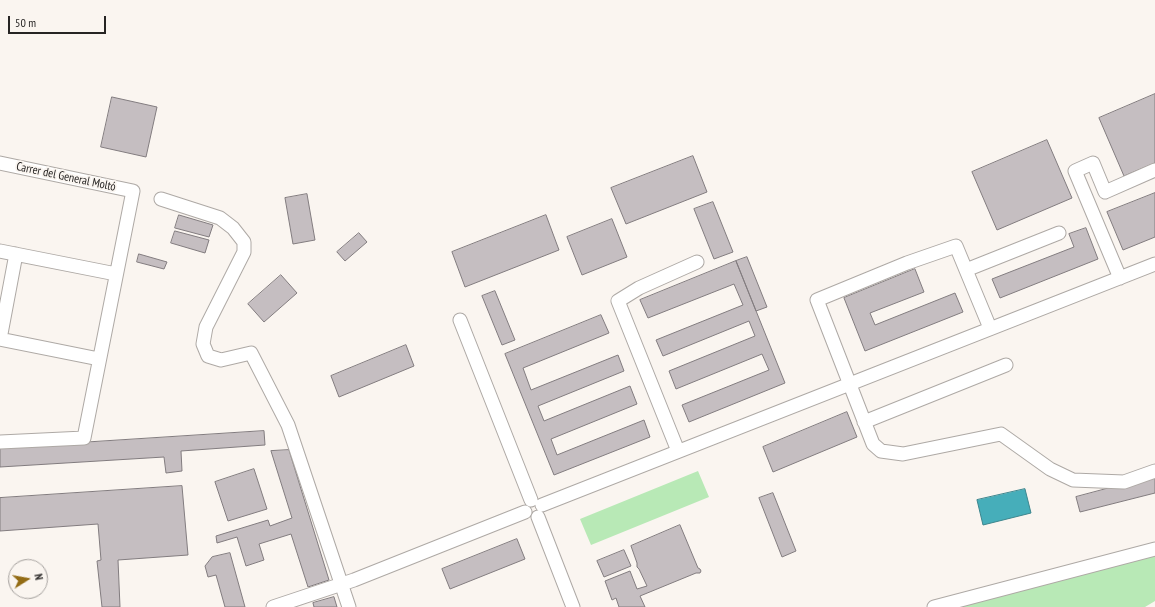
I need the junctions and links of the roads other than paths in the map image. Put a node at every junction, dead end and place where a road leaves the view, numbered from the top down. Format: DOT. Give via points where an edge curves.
graph roads {
  1 [pos="0,163"];
  2 [pos="1155,170"];
  3 [pos="161,199"];
  4 [pos="1059,233"];
  5 [pos="0,251"];
  6 [pos="16,254"];
  7 [pos="697,262"];
  8 [pos="1155,264"];
  9 [pos="966,270"];
  10 [pos="116,274"];
  11 [pos="1120,278"];
  12 [pos="460,320"];
  13 [pos="990,328"];
  14 [pos="0,339"];
  15 [pos="99,359"];
  16 [pos="1006,365"];
  17 [pos="849,384"];
  18 [pos="864,422"];
  19 [pos="0,442"];
  20 [pos="678,451"];
  21 [pos="1155,471"];
  22 [pos="537,508"];
  23 [pos="1155,549"];
  24 [pos="342,584"];
  25 [pos="279,606"];
  26 [pos="349,607"];
  27 [pos="574,607"];
  28 [pos="934,607"];
  1 -- 10 [label="street, Carrer del General Moltó" via="132,191"];
  2 -- 11 [label="street" via="1105,192 1093,163 1075,171"];
  3 -- 24 [label="street" via="220,218 233,228 244,242 244,252 206,327 203,344 208,356 221,360 251,353 288,425"];
  4 -- 9 [label="street"];
  5 -- 6 [label="street"];
  6 -- 10 [label="street"];
  6 -- 14 [label="street"];
  7 -- 20 [label="street" via="639,288 618,301"];
  8 -- 11 [label="street"];
  9 -- 13 [label="street"];
  9 -- 17 [label="street" via="956,246 817,300"];
  10 -- 15 [label="street"];
  11 -- 13 [label="street"];
  12 -- 22 [label="street"];
  13 -- 17 [label="street"];
  14 -- 15 [label="street"];
  15 -- 19 [label="street" via="84,438"];
  16 -- 18 [label="street"];
  17 -- 18 [label="street"];
  17 -- 20 [label="street"];
  18 -- 21 [label="street" via="873,444 881,451 903,454 1001,434 1050,469 1073,480 1124,482"];
  20 -- 22 [label="street"];
  22 -- 24 [label="street" via="530,517 525,512"];
  22 -- 27 [label="street"];
  23 -- 28 [label="street"];
  24 -- 25 [label="street"];
  24 -- 26 [label="street"];
}
